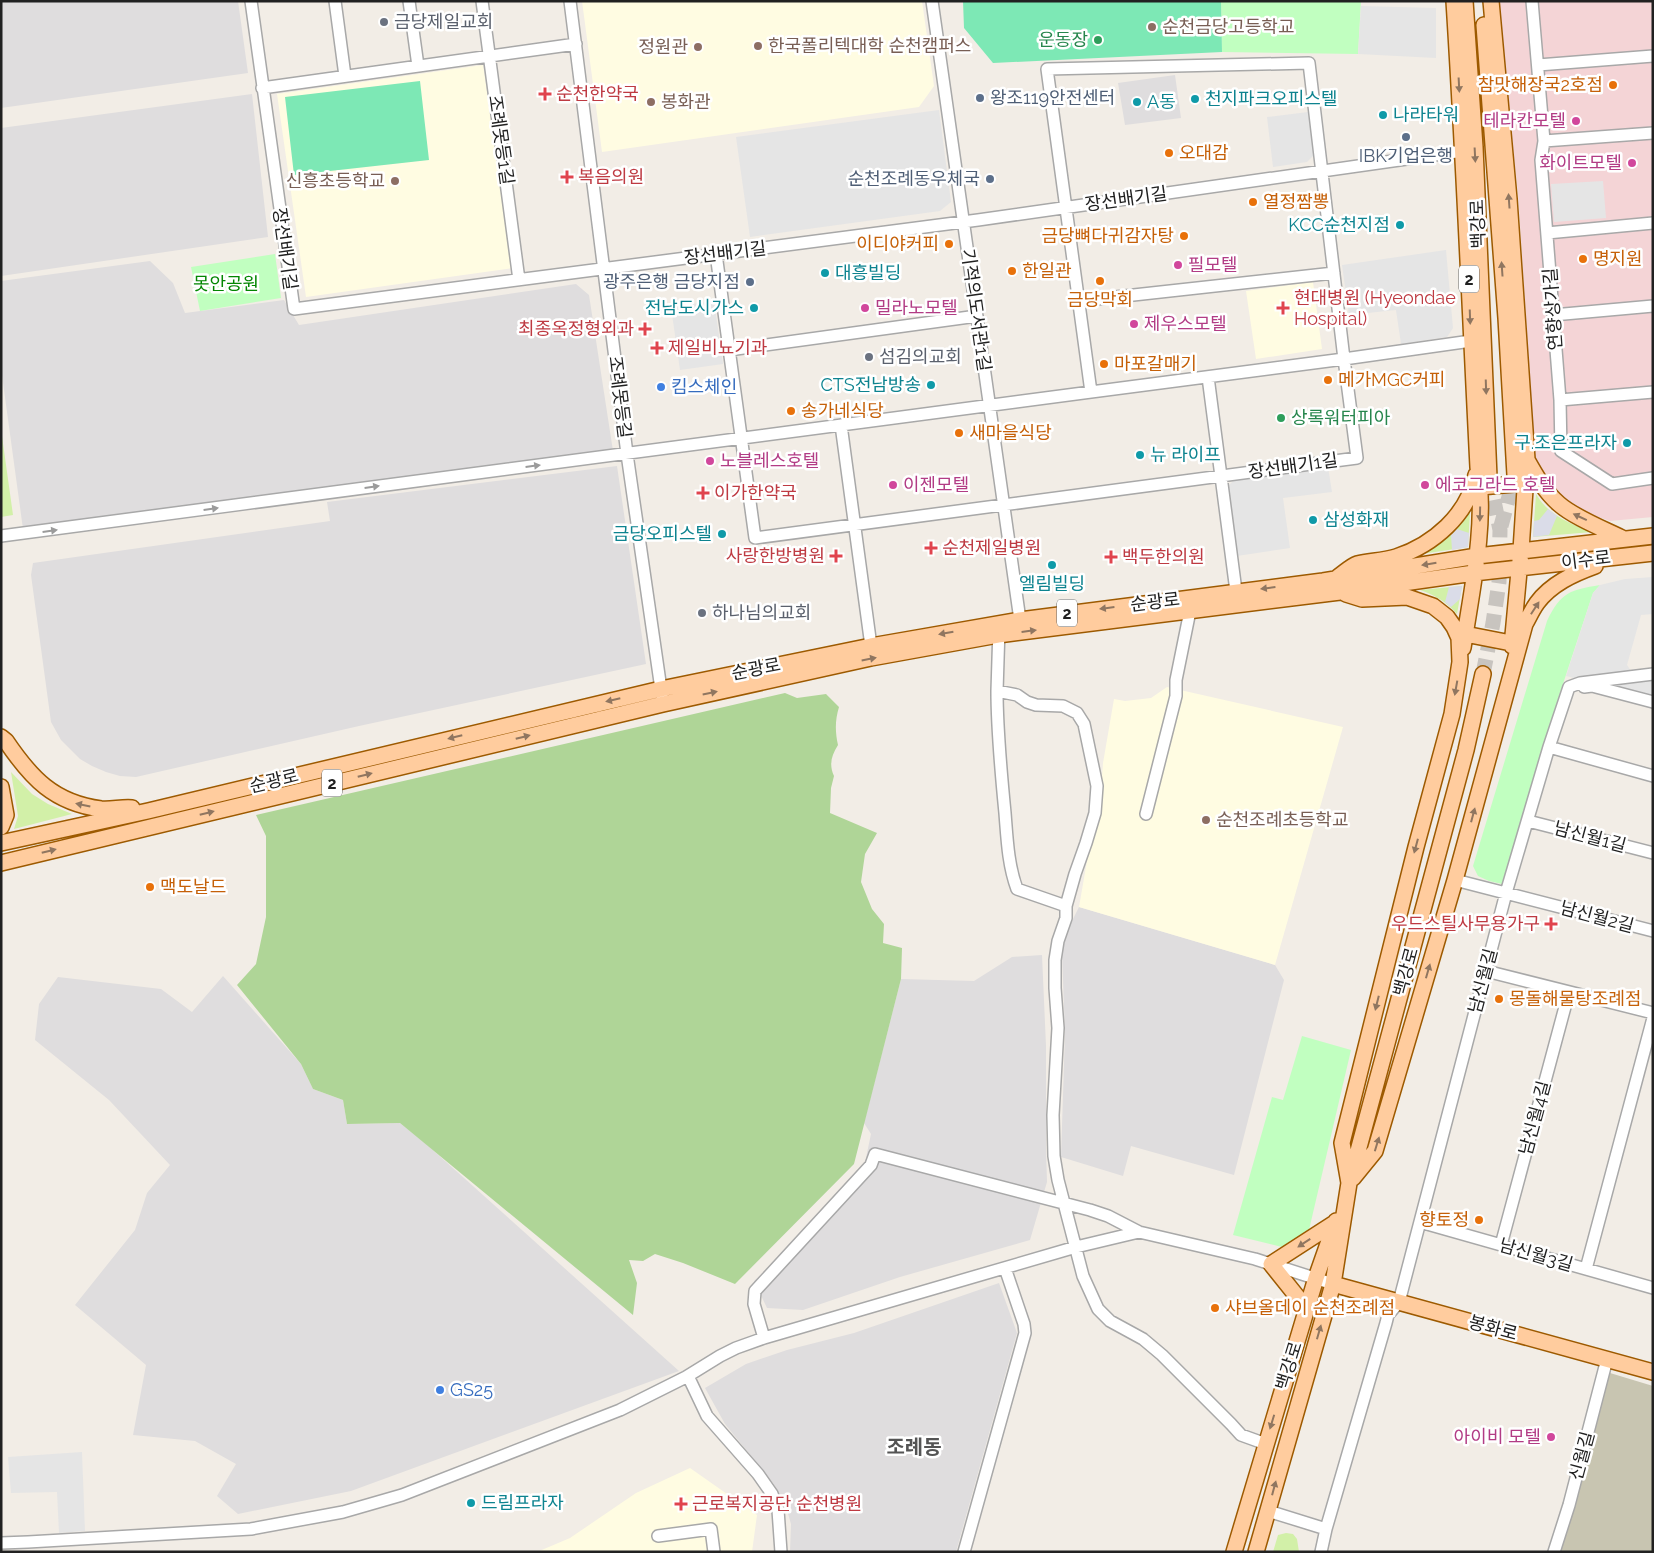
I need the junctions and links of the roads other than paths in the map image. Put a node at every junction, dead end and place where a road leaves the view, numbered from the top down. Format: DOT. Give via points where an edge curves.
graph roads {
  1 [pos="251,1"];
  2 [pos="335,1"];
  3 [pos="409,1"];
  4 [pos="482,1"];
  5 [pos="570,1"];
  6 [pos="932,1"];
  7 [pos="1454,1"];
  8 [pos="1465,1"];
  9 [pos="1482,1"];
  10 [pos="1491,1"];
  11 [pos="1532,1"];
  12 [pos="576,44"];
  13 [pos="1653,56"];
  14 [pos="490,57"];
  15 [pos="1538,65"];
  16 [pos="418,66"];
  17 [pos="345,76"];
  18 [pos="262,88"];
  19 [pos="1653,133"];
  20 [pos="1544,141"];
  21 [pos="1463,151"];
  22 [pos="1321,172"];
  23 [pos="1067,207"];
  24 [pos="964,221"];
  25 [pos="1653,223"];
  26 [pos="1547,233"];
  27 [pos="716,254"];
  28 [pos="604,268"];
  29 [pos="1334,273"];
  30 [pos="519,280"];
  31 [pos="1079,301"];
  32 [pos="1653,306"];
  33 [pos="1553,315"];
  34 [pos="977,316"];
  35 [pos="1471,341"];
  36 [pos="729,350"];
  37 [pos="1344,360"];
  38 [pos="1208,376"];
  39 [pos="1090,392"];
  40 [pos="1653,392"];
  41 [pos="1560,400"];
  42 [pos="990,405"];
  43 [pos="841,425"];
  44 [pos="741,439"];
  45 [pos="627,454"];
  46 [pos="1527,459"];
  47 [pos="1221,476"];
  48 [pos="1483,477"];
  49 [pos="1653,478"];
  50 [pos="1520,479"];
  51 [pos="1004,505"];
  52 [pos="854,525"];
  53 [pos="1,536"];
  54 [pos="1653,536"];
  55 [pos="1624,539"];
  56 [pos="1521,550"];
  57 [pos="1653,553"];
  58 [pos="1625,555"];
  59 [pos="1477,556"];
  60 [pos="1520,569"];
  61 [pos="1474,573"];
  62 [pos="1403,575"];
  63 [pos="1337,586"];
  64 [pos="1236,592"];
  65 [pos="1190,611"];
  66 [pos="1020,620"];
  67 [pos="999,629"];
  68 [pos="1465,634"];
  69 [pos="1511,643"];
  70 [pos="870,646"];
  71 [pos="1460,662"];
  72 [pos="1512,670"];
  73 [pos="1483,674"];
  74 [pos="1653,674"];
  75 [pos="1569,687"];
  76 [pos="997,691"];
  77 [pos="662,696"];
  78 [pos="1653,702"];
  79 [pos="1,737"];
  80 [pos="1549,747"];
  81 [pos="1653,776"];
  82 [pos="1,787"];
  83 [pos="148,811"];
  84 [pos="1146,814"];
  85 [pos="1528,821"];
  86 [pos="1,827"];
  87 [pos="1,843"];
  88 [pos="1653,853"];
  89 [pos="1,863"];
  90 [pos="1455,880"];
  91 [pos="1506,893"];
  92 [pos="1066,906"];
  93 [pos="1653,931"];
  94 [pos="1486,971"];
  95 [pos="1569,992"];
  96 [pos="1653,1013"];
  97 [pos="1653,1018"];
  98 [pos="1349,1183"];
  99 [pos="1065,1204"];
  100 [pos="1336,1222"];
  101 [pos="1420,1222"];
  102 [pos="1140,1232"];
  103 [pos="1501,1245"];
  104 [pos="1076,1246"];
  105 [pos="1271,1264"];
  106 [pos="1005,1268"];
  107 [pos="1586,1269"];
  108 [pos="1316,1278"];
  109 [pos="1333,1284"];
  110 [pos="1653,1288"];
  111 [pos="1399,1302"];
  112 [pos="1307,1309"];
  113 [pos="764,1338"];
  114 [pos="1607,1359"];
  115 [pos="1653,1372"];
  116 [pos="688,1376"];
  117 [pos="1266,1444"];
  118 [pos="1268,1511"];
  119 [pos="1326,1529"];
  120 [pos="658,1536"];
  121 [pos="1,1543"];
  122 [pos="714,1552"];
  123 [pos="781,1552"];
  124 [pos="964,1552"];
  125 [pos="1234,1552"];
  126 [pos="1256,1552"];
  127 [pos="1320,1552"];
  128 [pos="1554,1552"];
  1 -- 18 [label="street, 장선배기길"];
  2 -- 17 [label="street"];
  3 -- 16 [label="street"];
  4 -- 14 [label="street, 조례못등1길"];
  5 -- 12 [label="street, 조례못등길"];
  6 -- 24 [label="street, 기적의도서관1길"];
  7 -- 21 [label="main road, 2, one-way"];
  8 -- 48 [label="main road, 백강로, one-way" via="1475,147"];
  50 -- 9 [label="main road, 백강로, one-way"];
  46 -- 10 [label="main road, one-way" via="1509,189"];
  11 -- 15 [label="street, 연향상가길"];
  12 -- 14 [label="street"];
  12 -- 28 [label="street, 조례못등길"];
  13 -- 15 [label="street"];
  14 -- 16 [label="street"];
  14 -- 30 [label="street, 조례못등1길"];
  15 -- 20 [label="street, 연향상가길"];
  16 -- 17 [label="street"];
  17 -- 18 [label="street"];
  18 -- 30 [label="street, 장선배기길" via="294,309"];
  19 -- 20 [label="street"];
  20 -- 26 [label="street, 연향상가길" via="1541,160"];
  21 -- 22 [label="street, 장선배기길"];
  21 -- 35 [label="main road, 2, one-way"];
  22 -- 23 [label="street, 장선배기길"];
  22 -- 23 [label="street" via="1309,63 1047,69"];
  22 -- 29 [label="street"];
  23 -- 24 [label="street, 장선배기길"];
  23 -- 31 [label="street"];
  24 -- 27 [label="street, 장선배기길"];
  24 -- 34 [label="street, 기적의도서관1길"];
  25 -- 26 [label="street"];
  26 -- 33 [label="street, 연향상가길"];
  27 -- 28 [label="street, 장선배기길"];
  27 -- 36 [label="street"];
  28 -- 30 [label="street, 장선배기길"];
  28 -- 45 [label="street, 조례못등길"];
  29 -- 31 [label="street"];
  29 -- 37 [label="street"];
  31 -- 39 [label="street"];
  32 -- 33 [label="street"];
  33 -- 41 [label="street, 연향상가길"];
  34 -- 36 [label="street"];
  34 -- 42 [label="street, 기적의도서관1길"];
  35 -- 37 [label="street"];
  35 -- 48 [label="main road, 2"];
  36 -- 44 [label="street"];
  37 -- 38 [label="street"];
  37 -- 47 [label="street, 장선배기1길" via="1357,458"];
  38 -- 39 [label="street"];
  38 -- 47 [label="street"];
  39 -- 42 [label="street"];
  40 -- 41 [label="street"];
  41 -- 49 [label="street, 연향상가길" via="1560,451 1612,484"];
  42 -- 43 [label="street"];
  42 -- 51 [label="street, 기적의도서관1길"];
  43 -- 44 [label="street"];
  43 -- 52 [label="street"];
  44 -- 45 [label="street"];
  44 -- 52 [label="street, 장선배기1길" via="755,538"];
  53 -- 45 [label="street, one-way"];
  45 -- 77 [label="street, 조례못등길"];
  46 -- 50 [label="main road"];
  55 -- 46 [label="main road, one-way" via="1557,503 1538,480"];
  47 -- 51 [label="street, 장선배기1길"];
  47 -- 64 [label="street"];
  48 -- 50 [label="main road"];
  48 -- 59 [label="main road, 2, one-way"];
  48 -- 63 [label="main road, 2" via="1455,518 1436,535 1394,558 1356,564"];
  50 -- 56 [label="main road"];
  51 -- 52 [label="street, 장선배기1길"];
  51 -- 66 [label="street, 기적의도서관1길"];
  52 -- 70 [label="street"];
  54 -- 55 [label="main road, 이수로"];
  55 -- 56 [label="main road, 이수로"];
  56 -- 59 [label="main road, 순광로 / 2"];
  56 -- 60 [label="main road"];
  57 -- 58 [label="main road, 이수로"];
  58 -- 60 [label="main road, 이수로"];
  72 -- 58 [label="main road, one-way" via="1525,624 1536,604 1574,573"];
  59 -- 61 [label="main road"];
  59 -- 62 [label="main road, 순광로 / 2, one-way"];
  60 -- 61 [label="main road, 순광로 / 2"];
  60 -- 69 [label="main road"];
  61 -- 62 [label="main road, 순광로 / 2"];
  61 -- 68 [label="main road"];
  62 -- 63 [label="main road, 순광로 / 2"];
  63 -- 64 [label="main road, 순광로 / 2, one-way"];
  63 -- 65 [label="main road, 순광로 / 2"];
  63 -- 71 [label="main road" via="1362,599 1407,597 1433,606 1454,627 1459,638"];
  64 -- 66 [label="main road, 순광로 / 2, one-way"];
  67 -- 65 [label="main road, 순광로 / 2, one-way"];
  65 -- 84 [label="street" via="1176,680 1176,696"];
  66 -- 67 [label="main road, 순광로 / 2"];
  67 -- 70 [label="main road, 순광로 / 2, one-way"];
  67 -- 76 [label="street"];
  77 -- 67 [label="main road, 순광로 / 2, one-way" via="871,658"];
  68 -- 69 [label="main road"];
  68 -- 71 [label="main road"];
  69 -- 72 [label="main road"];
  70 -- 77 [label="main road, 순광로 / 2"];
  71 -- 98 [label="main road, one-way" via="1452,714 1342,1143"];
  90 -- 72 [label="main road, one-way"];
  73 -- 98 [label="main road, 백강로" via="1466,750"];
  74 -- 75 [label="street"];
  75 -- 78 [label="street" via="1592,686"];
  75 -- 80 [label="street, 남신월길"];
  76 -- 92 [label="street" via="999,754 1013,878 1017,888"];
  76 -- 92 [label="street" via="1017,695 1036,705 1063,706 1077,712 1084,724 1097,786 1095,813"];
  77 -- 83 [label="main road, 순광로 / 2, one-way"];
  89 -- 77 [label="main road, 순광로 / 2, one-way"];
  83 -- 79 [label="main road, one-way" via="77,804 52,792 32,776"];
  80 -- 81 [label="street"];
  80 -- 85 [label="street, 남신월길"];
  82 -- 86 [label="main road" via="6,816"];
  83 -- 87 [label="main road, 순광로 / 2"];
  85 -- 88 [label="street, 남신월1길"];
  85 -- 91 [label="street, 남신월길"];
  90 -- 91 [label="street, 남신월2길"];
  98 -- 90 [label="main road, one-way" via="1375,1151"];
  91 -- 93 [label="street, 남신월2길"];
  91 -- 94 [label="street, 남신월길"];
  92 -- 99 [label="street" via="1055,960 1058,1028 1053,1115 1054,1156"];
  94 -- 95 [label="street"];
  94 -- 101 [label="street, 남신월길"];
  95 -- 96 [label="street"];
  95 -- 103 [label="street, 남신월4길"];
  97 -- 107 [label="street"];
  98 -- 100 [label="main road, 백강로"];
  98 -- 109 [label="main road, 백강로"];
  99 -- 102 [label="street" via="1108,1216"];
  99 -- 104 [label="street"];
  99 -- 113 [label="street" via="875,1154 871,1166 755,1291 754,1304"];
  100 -- 105 [label="main road, one-way"];
  100 -- 108 [label="main road, 백강로"];
  101 -- 103 [label="street, 남신월3길"];
  101 -- 111 [label="street, 남신월길"];
  102 -- 104 [label="street"];
  102 -- 105 [label="street"];
  103 -- 107 [label="street, 남신월3길"];
  104 -- 106 [label="street"];
  104 -- 117 [label="street" via="1083,1276 1098,1309 1110,1321 1143,1339 1162,1355 1240,1435"];
  105 -- 108 [label="street"];
  105 -- 112 [label="main road"];
  106 -- 113 [label="street"];
  106 -- 124 [label="street" via="1025,1332"];
  107 -- 110 [label="street, 남신월3길"];
  108 -- 109 [label="street"];
  108 -- 112 [label="main road, 백강로"];
  109 -- 111 [label="main road, 봉화로"];
  118 -- 109 [label="main road, 백강로, one-way"];
  111 -- 114 [label="main road, 봉화로"];
  111 -- 119 [label="street, 남신월길" via="1388,1315"];
  112 -- 117 [label="main road, 백강로, one-way"];
  113 -- 116 [label="street" via="720,1356"];
  114 -- 115 [label="main road, 봉화로"];
  114 -- 128 [label="street, 신월길"];
  116 -- 121 [label="street" via="565,1433 402,1495 343,1512 252,1529"];
  116 -- 123 [label="street" via="707,1416 772,1494 778,1510"];
  117 -- 125 [label="main road, 백강로"];
  118 -- 119 [label="street"];
  118 -- 126 [label="main road, 백강로"];
  119 -- 127 [label="street, 남신월길"];
  120 -- 122 [label="street" via="711,1529"];
}
